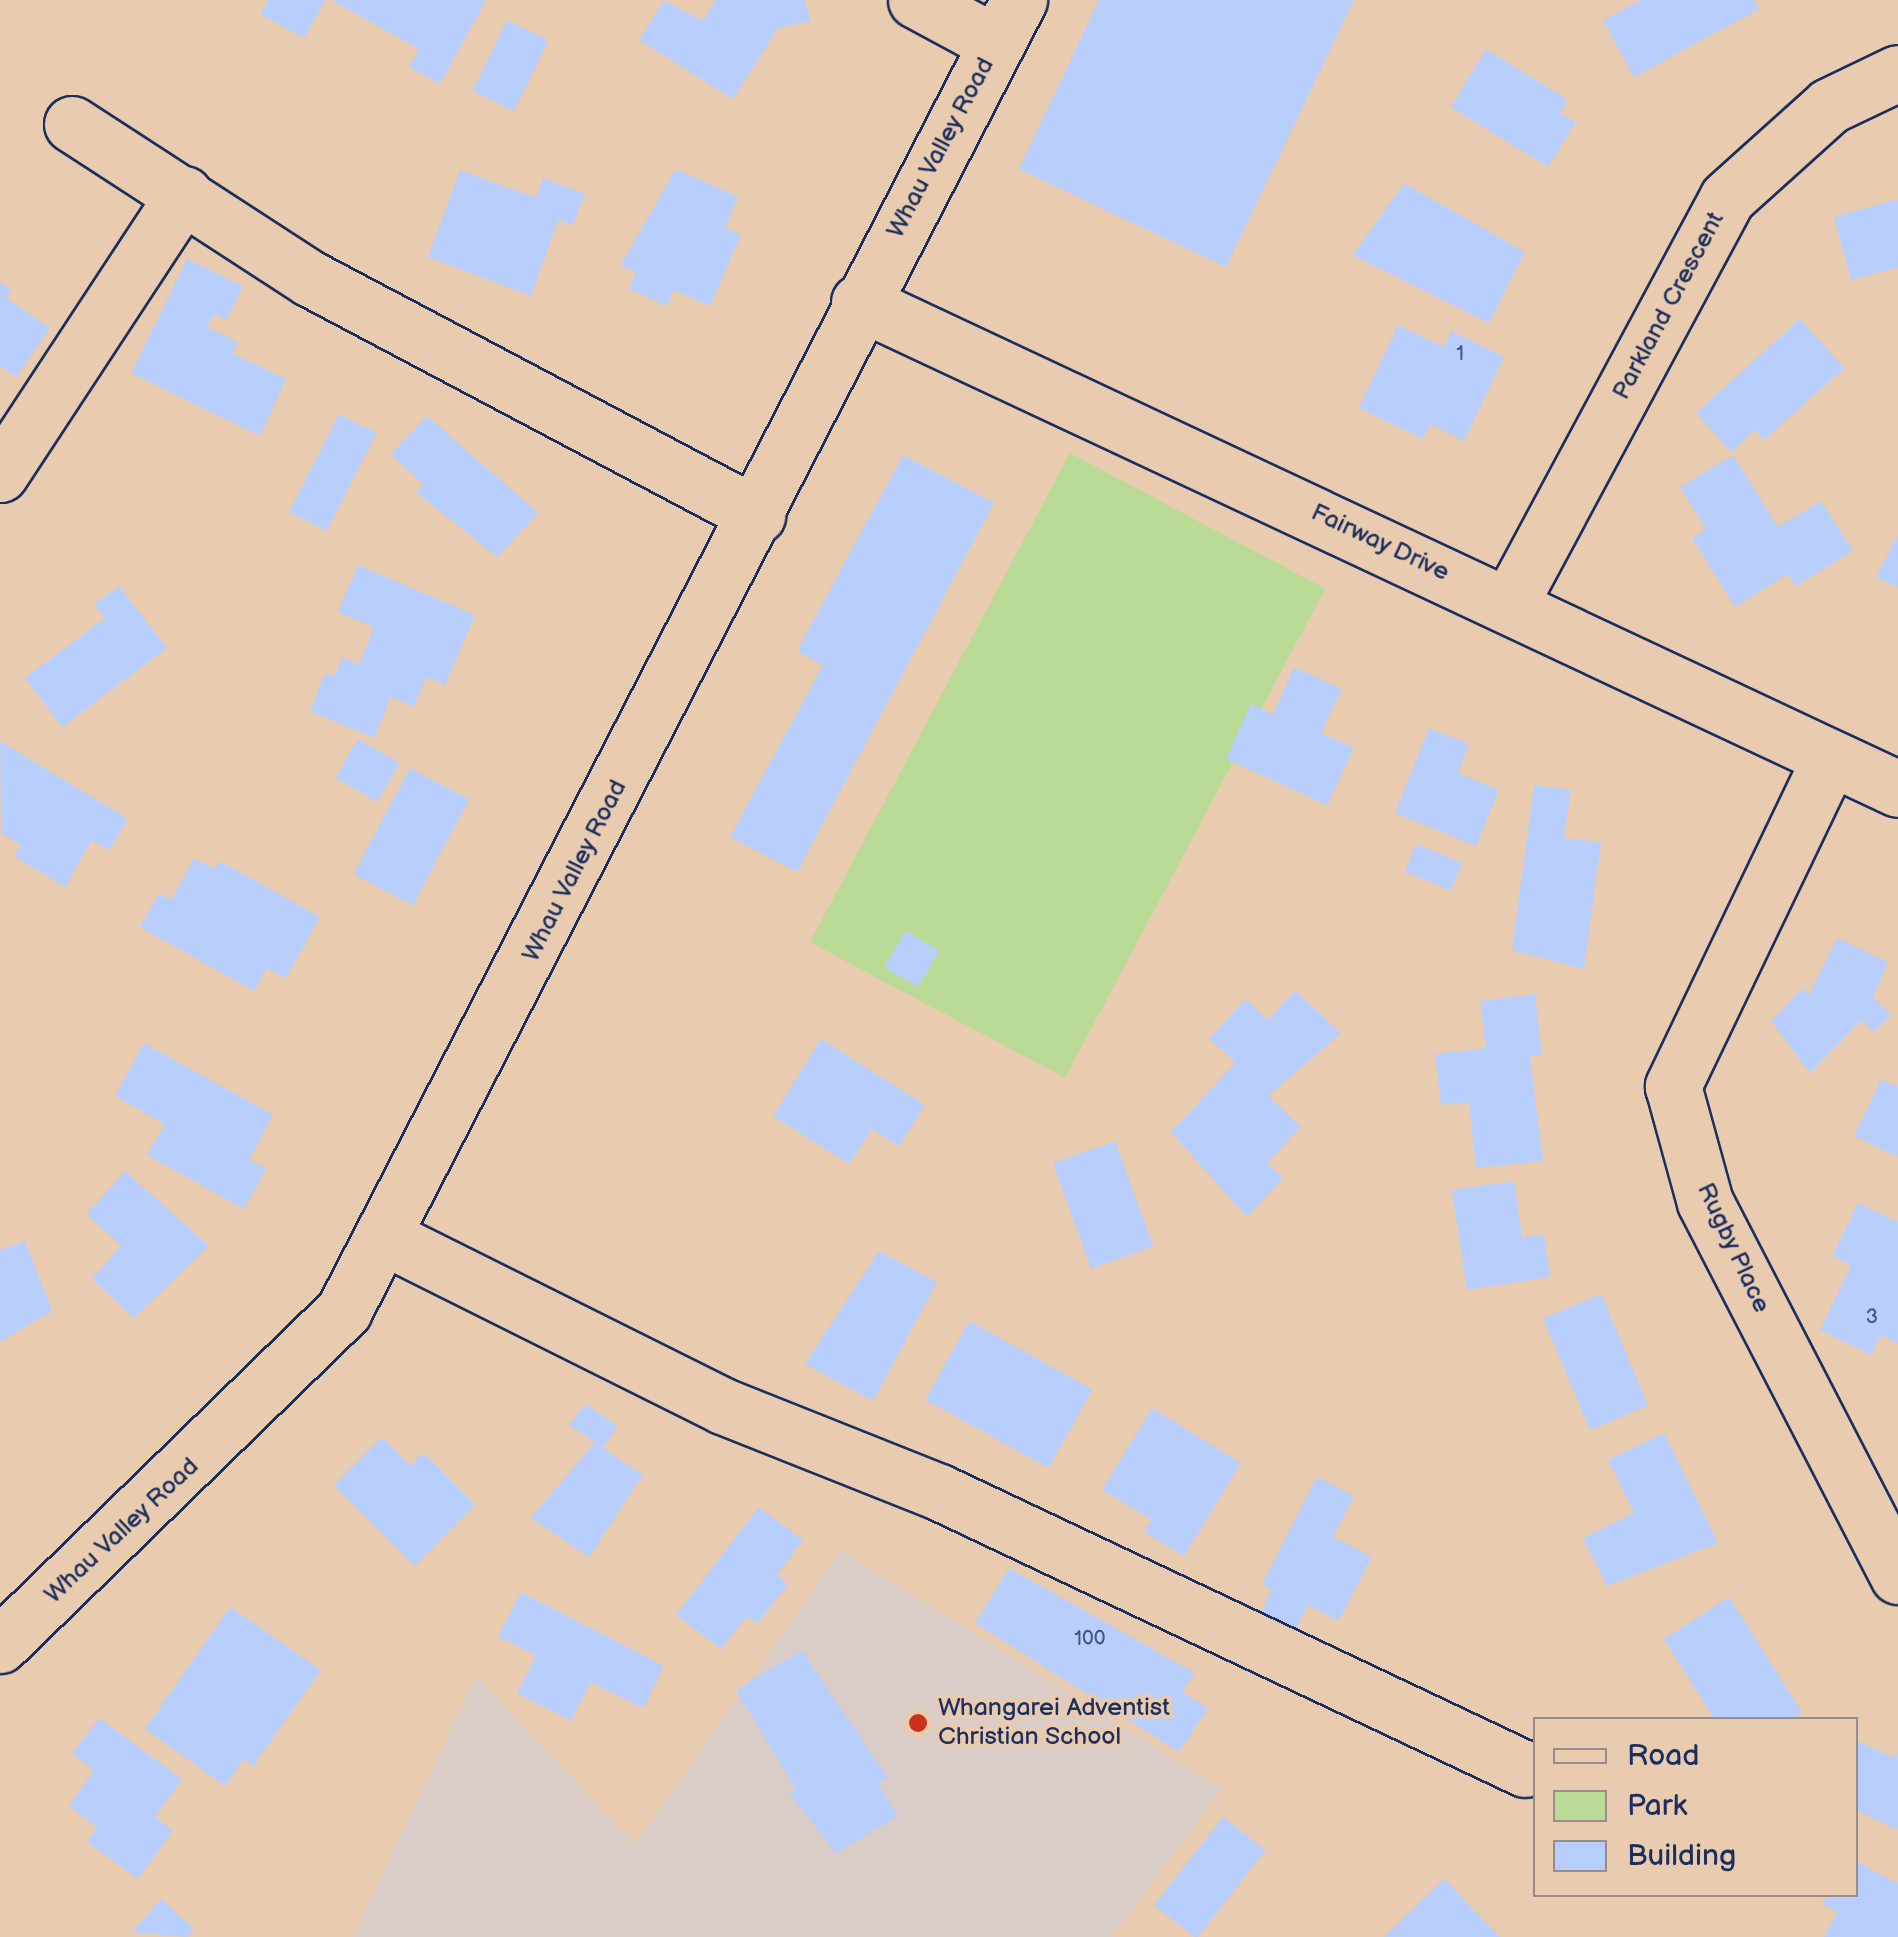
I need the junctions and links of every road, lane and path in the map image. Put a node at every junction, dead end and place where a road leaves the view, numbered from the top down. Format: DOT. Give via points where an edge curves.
graph roads {
  1 [pos="916,0"];
  2 [pos="1008,22"];
  3 [pos="1898,74"];
  4 [pos="72,124"];
  5 [pos="184,194"];
  6 [pos="860,302"];
  7 [pos="0,474"];
  8 [pos="757,515"];
  9 [pos="1510,603"];
  10 [pos="1830,758"];
  11 [pos="1898,789"];
  12 [pos="388,1239"];
  13 [pos="1897,1570"];
  14 [pos="0,1644"];
  15 [pos="1525,1769"];
  1 -- 2 [label="street"];
  2 -- 6 [label="street, Whau Valley Road"];
  3 -- 9 [label="street, Parkland Crescent" via="1829,106 1726,198"];
  4 -- 5 [label="street"];
  5 -- 7 [label="street"];
  5 -- 8 [label="street" via="311,280"];
  6 -- 8 [label="street, Whau Valley Road"];
  6 -- 9 [label="street, Fairway Drive"];
  8 -- 12 [label="street, Whau Valley Road"];
  9 -- 10 [label="street, Fairway Drive"];
  10 -- 11 [label="street, Fairway Drive"];
  10 -- 13 [label="street, Rugby Place" via="1673,1086 1705,1202"];
  12 -- 14 [label="street, Whau Valley Road" via="312,1347"];
  12 -- 15 [label="street" via="723,1406 955,1500"];
}
